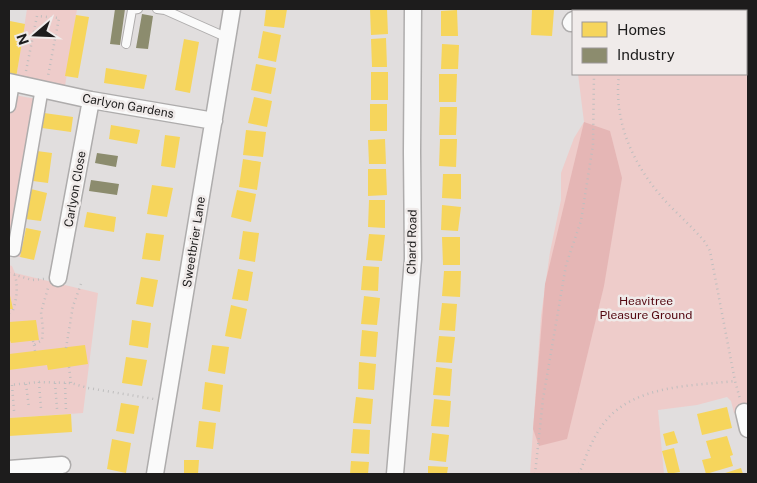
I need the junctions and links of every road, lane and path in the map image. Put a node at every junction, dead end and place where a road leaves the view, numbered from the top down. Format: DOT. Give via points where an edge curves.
graph roads {
  1 [pos="138,9"];
  2 [pos="157,9"];
  3 [pos="232,9"];
  4 [pos="413,9"];
  5 [pos="228,38"];
  6 [pos="126,44"];
  7 [pos="594,75"];
  8 [pos="619,75"];
  9 [pos="15,83"];
  10 [pos="44,89"];
  11 [pos="91,100"];
  12 [pos="9,106"];
  13 [pos="214,121"];
  14 [pos="9,249"];
  15 [pos="9,273"];
  16 [pos="14,274"];
  17 [pos="58,278"];
  18 [pos="81,284"];
  19 [pos="9,313"];
  20 [pos="33,341"];
  21 [pos="34,345"];
  22 [pos="66,348"];
  23 [pos="35,351"];
  24 [pos="69,367"];
  25 [pos="735,380"];
  26 [pos="39,382"];
  27 [pos="55,383"];
  28 [pos="65,383"];
  29 [pos="71,383"];
  30 [pos="26,384"];
  31 [pos="10,385"];
  32 [pos="168,401"];
  33 [pos="29,408"];
  34 [pos="41,409"];
  35 [pos="57,409"];
  36 [pos="743,409"];
  37 [pos="66,410"];
  38 [pos="14,411"];
  39 [pos="748,429"];
  40 [pos="62,465"];
  41 [pos="9,469"];
  42 [pos="155,474"];
  43 [pos="395,474"];
  44 [pos="535,474"];
  45 [pos="579,474"];
  1 -- 6 [label="lane" via="132,10"];
  2 -- 5 [label="lane"];
  3 -- 5 [label="street, Sweetbrier Lane"];
  4 -- 43 [label="street, Chard Road" via="413,259"];
  5 -- 13 [label="street, Sweetbrier Lane"];
  7 -- 44 [label="path" via="593,145 582,221 566,265"];
  8 -- 25 [label="path" via="620,122 638,163 656,189 710,251"];
  9 -- 10 [label="street, Carlyon Gardens"];
  9 -- 10 [label="path" via="37,16 59,18"];
  9 -- 12 [label="street"];
  10 -- 11 [label="street, Carlyon Gardens"];
  10 -- 14 [label="street" via="14,250"];
  11 -- 13 [label="street, Carlyon Gardens"];
  11 -- 17 [label="street, Carlyon Close"];
  13 -- 32 [label="street, Sweetbrier Lane"];
  15 -- 16 [label="path"];
  16 -- 17 [label="path" via="32,280"];
  16 -- 19 [label="path" via="16,298"];
  17 -- 21 [label="path" via="48,288 41,312 42,340"];
  18 -- 22 [label="path" via="73,306"];
  20 -- 21 [label="path"];
  21 -- 23 [label="path"];
  24 -- 29 [label="path"];
  25 -- 36 [label="path"];
  25 -- 45 [label="path" via="654,392 624,404 603,423"];
  26 -- 27 [label="path"];
  26 -- 30 [label="path"];
  26 -- 34 [label="path"];
  27 -- 28 [label="path"];
  27 -- 35 [label="path"];
  28 -- 29 [label="path"];
  28 -- 37 [label="path"];
  29 -- 32 [label="path"];
  30 -- 31 [label="path"];
  30 -- 33 [label="path"];
  31 -- 38 [label="path"];
  32 -- 42 [label="street, Sweetbrier Lane"];
  36 -- 39 [label="street"];
  40 -- 41 [label="street"];
}
